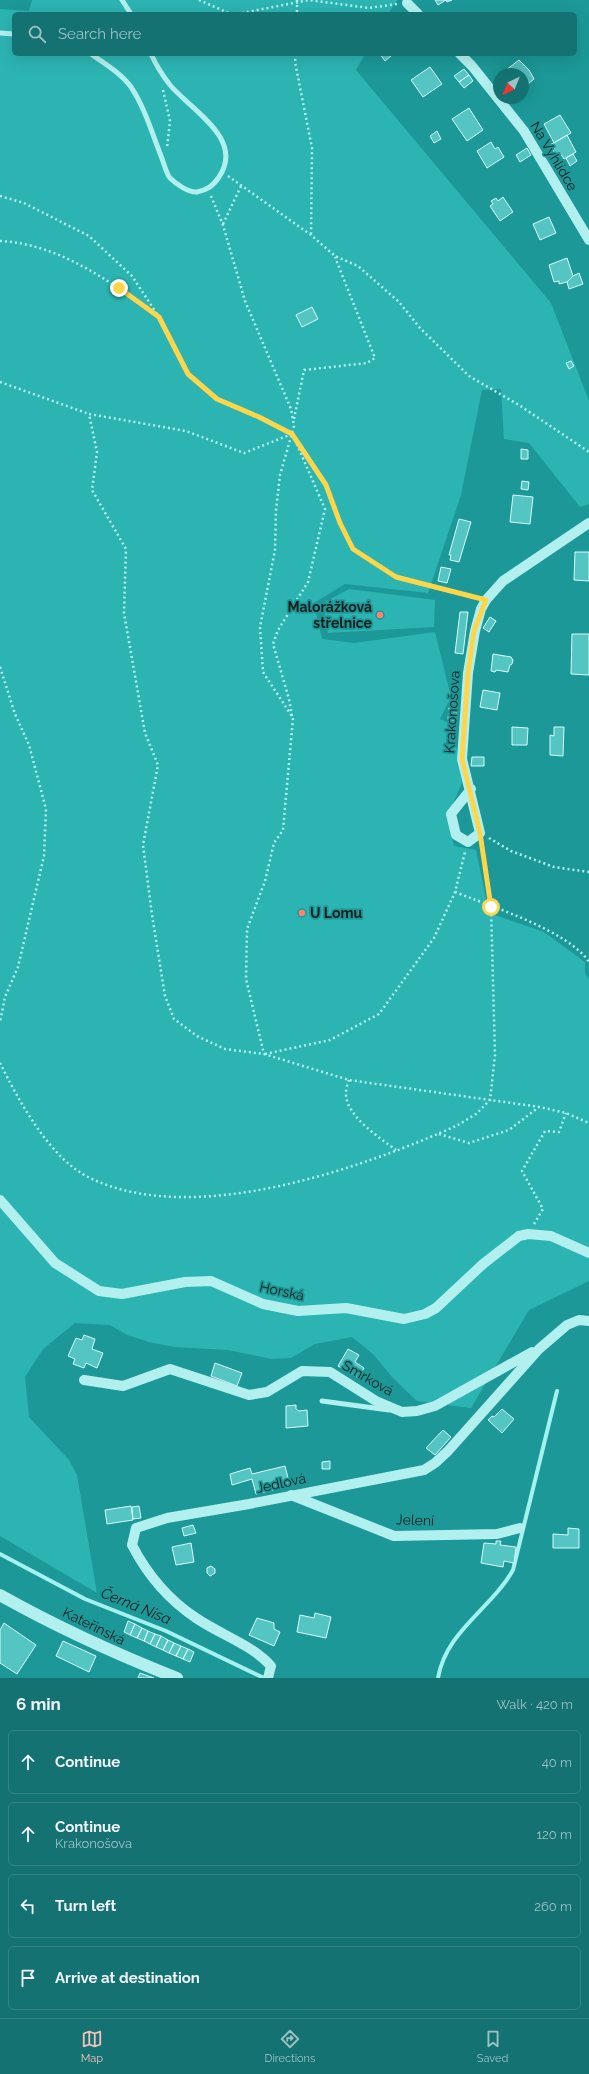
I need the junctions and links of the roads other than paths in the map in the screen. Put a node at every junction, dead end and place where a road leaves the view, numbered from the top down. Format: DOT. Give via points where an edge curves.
graph roads {
  1 [pos="122,0"];
  2 [pos="405,1"];
  3 [pos="130,12"];
  4 [pos="416,12"];
  5 [pos="0,33"];
  6 [pos="12,34"];
  7 [pos="94,56"];
  8 [pos="152,56"];
  9 [pos="462,56"];
  10 [pos="589,240"];
  11 [pos="589,524"];
  12 [pos="471,789"];
  13 [pos="0,1200"];
  14 [pos="589,1253"];
  15 [pos="589,1320"];
  16 [pos="539,1348"];
  17 [pos="84,1380"];
  18 [pos="322,1401"];
  19 [pos="402,1412"];
  20 [pos="291,1495"];
  21 [pos="520,1528"];
  22 [pos="0,1595"];
  23 [pos="177,1678"];
  24 [pos="268,1678"];
  1 -- 3 [label="lane"];
  2 -- 4 [label="street"];
  5 -- 6 [label="lane"];
  7 -- 8 [label="lane" via="130,85 140,103 170,178 183,188 195,192 208,188 222,173 226,156 224,143 217,132 171,85"];
  9 -- 10 [label="street, Na Vyhlídce" via="524,131"];
  11 -- 12 [label="street, Krakonošova" via="503,581 486,600 474,631 468,673 462,759"];
  12 -- 12 [label="street, Krakonošova" via="451,814 456,835 468,842 480,833"];
  13 -- 14 [label="street, Horská" via="55,1263 99,1291 122,1294 185,1282 211,1281 263,1304 298,1311 346,1308 404,1319 425,1314 436,1308 510,1241 528,1234 551,1236"];
  15 -- 16 [label="street, Jedlová" via="579,1320 567,1325"];
  16 -- 19 [label="street, Smrková" via="435,1406"];
  16 -- 20 [label="street, Jedlová" via="448,1451 429,1467 408,1474"];
  17 -- 19 [label="street, Smrková" via="123,1386 170,1369 249,1395 267,1392 302,1371 330,1372 365,1395"];
  18 -- 19 [label="lane"];
  20 -- 21 [label="street, Jelení" via="394,1536 497,1534"];
  20 -- 24 [label="street, Jedlová" via="167,1518 136,1528 132,1545 153,1578 174,1601 197,1618 260,1654 271,1666"];
  22 -- 23 [label="street, Kateřinská" via="116,1654"];
}
